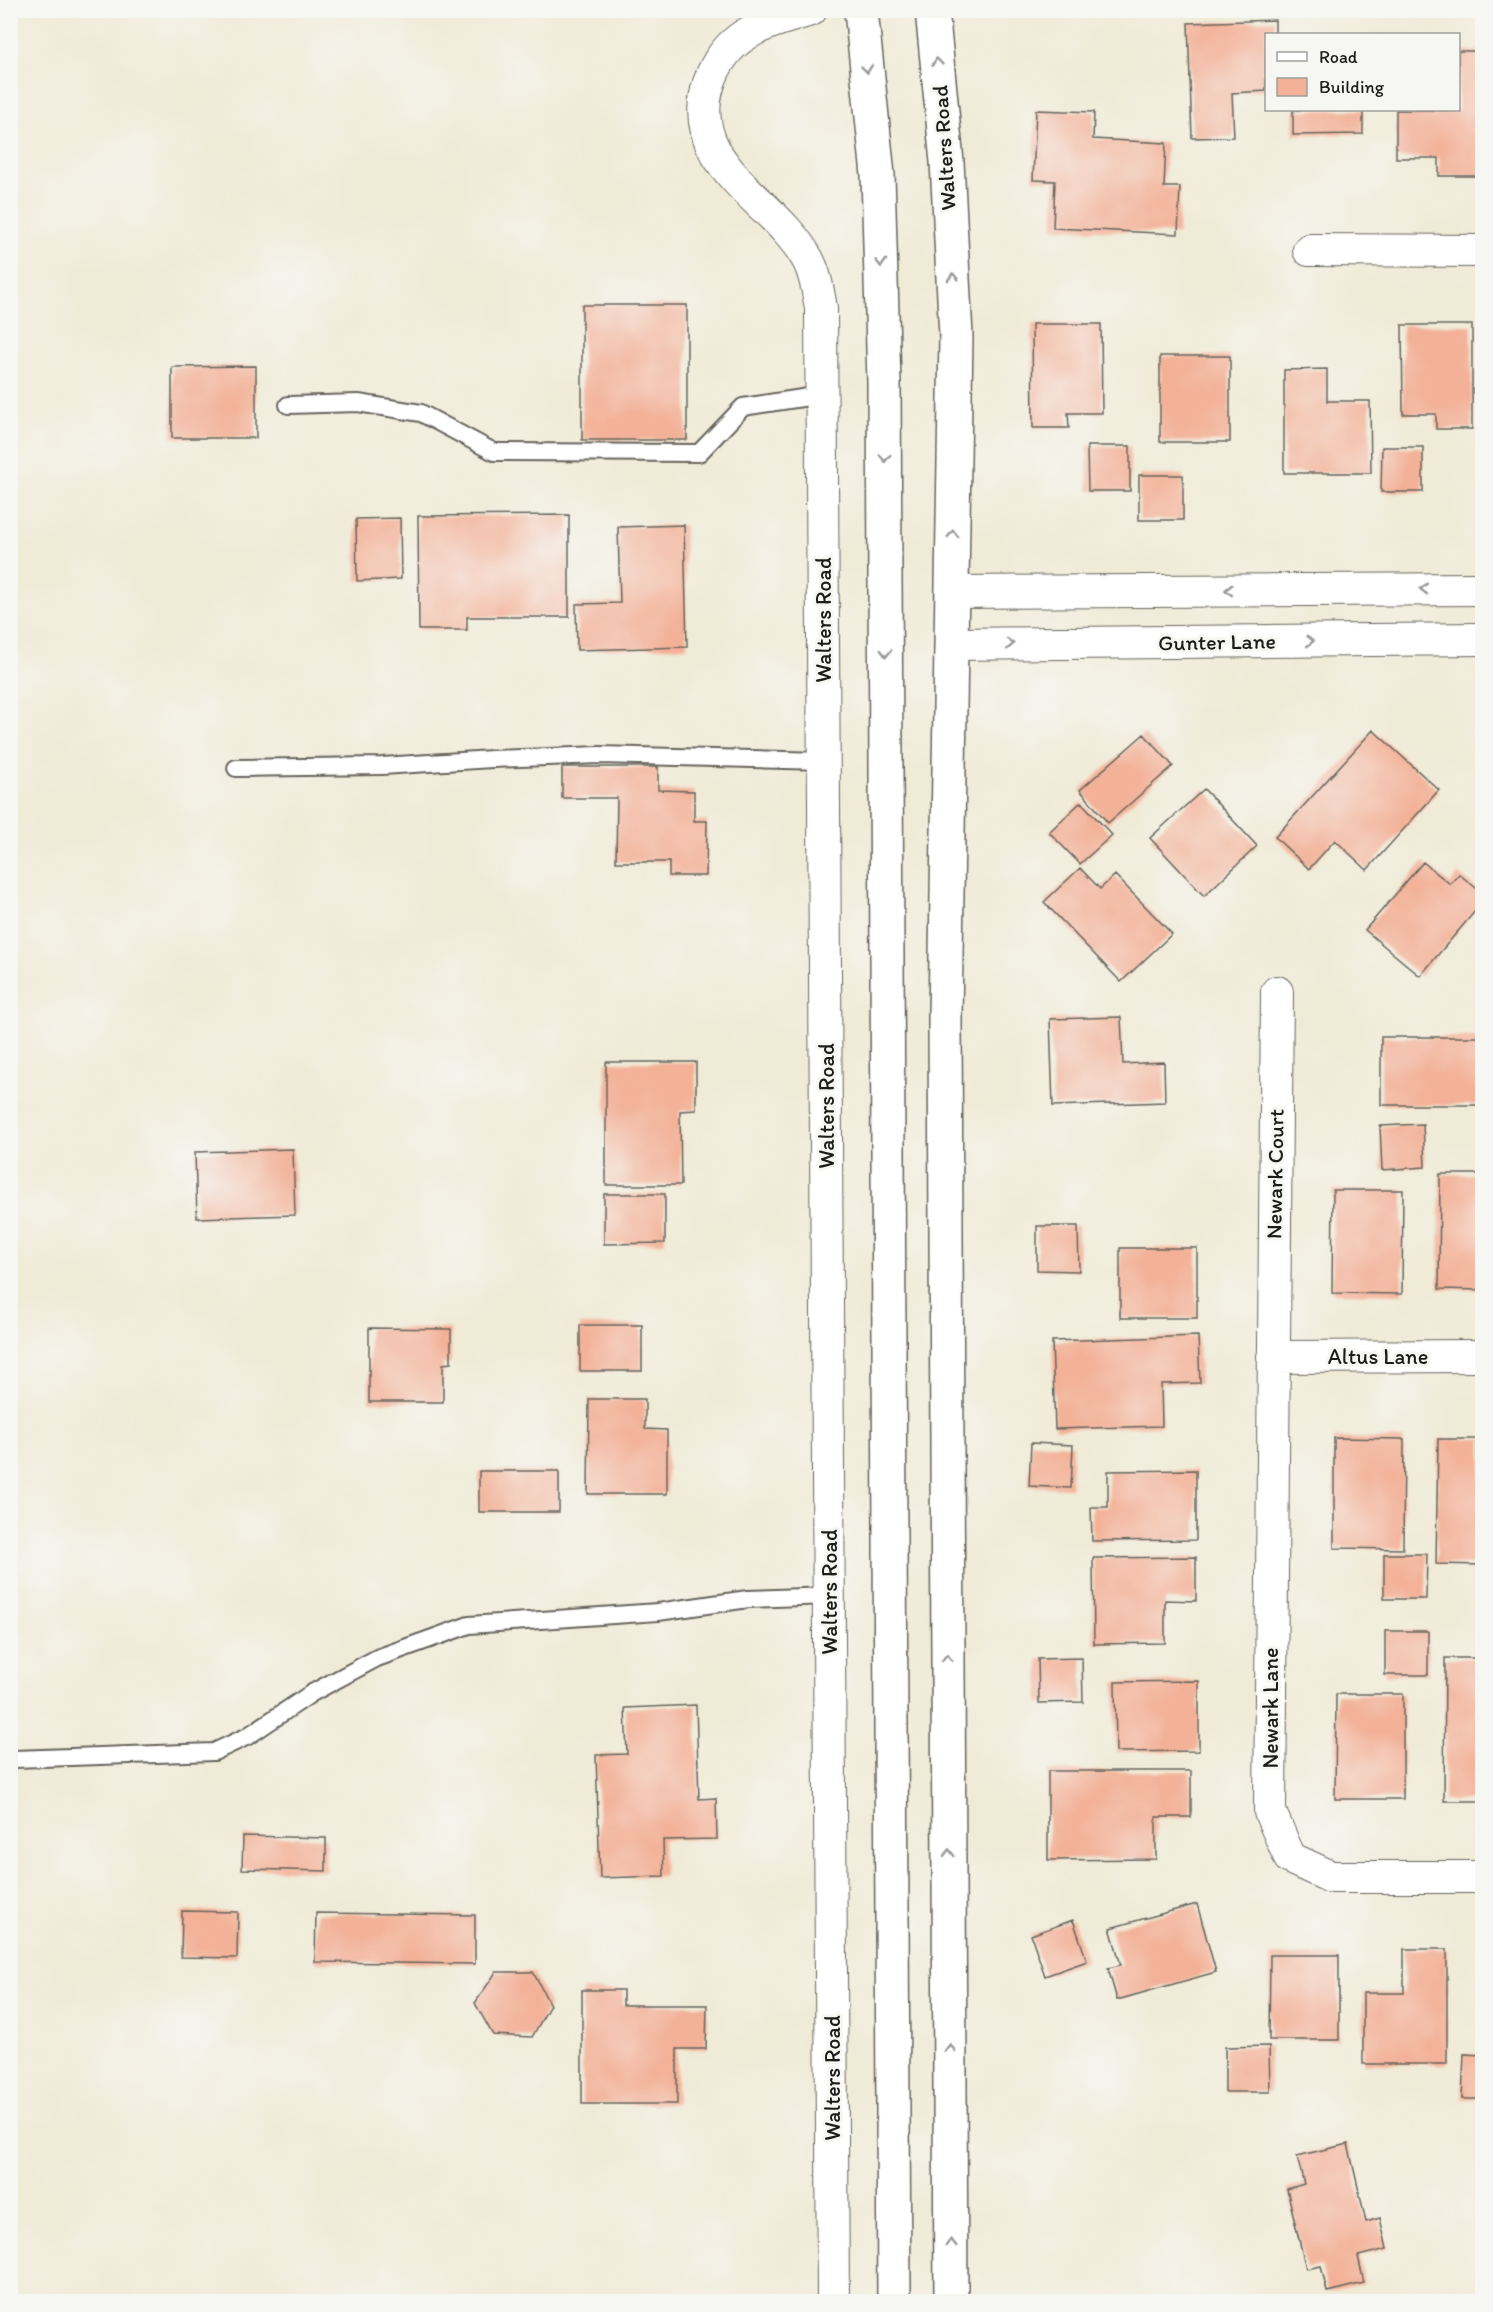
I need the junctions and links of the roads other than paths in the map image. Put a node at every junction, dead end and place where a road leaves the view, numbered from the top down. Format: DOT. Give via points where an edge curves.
graph roads {
  1 [pos="811,10"];
  2 [pos="861,10"];
  3 [pos="932,10"];
  4 [pos="1310,250"];
  5 [pos="1482,251"];
  6 [pos="822,395"];
  7 [pos="288,405"];
  8 [pos="1482,589"];
  9 [pos="953,592"];
  10 [pos="1482,639"];
  11 [pos="951,645"];
  12 [pos="824,761"];
  13 [pos="236,768"];
  14 [pos="1277,992"];
  15 [pos="1482,1356"];
  16 [pos="1273,1357"];
  17 [pos="829,1596"];
  18 [pos="14,1759"];
  19 [pos="1482,1876"];
  20 [pos="833,2301"];
  21 [pos="894,2301"];
  22 [pos="951,2301"];
  1 -- 6 [label="street, Walters Road" via="764,24 733,42 715,66 706,93 704,119 709,142 726,169 784,230 814,273 821,308"];
  2 -- 21 [label="main road, one-way" via="878,176 884,383"];
  9 -- 3 [label="main road, Walters Road, one-way" via="956,336 947,162"];
  4 -- 5 [label="street"];
  6 -- 7 [label="lane" via="743,407 699,453 494,452 421,413 358,403"];
  6 -- 12 [label="street, Walters Road"];
  8 -- 9 [label="street, one-way"];
  9 -- 11 [label="main road, Walters Road"];
  11 -- 10 [label="street, Gunter Lane, one-way"];
  22 -- 11 [label="main road, Walters Road, one-way" via="945,1018"];
  12 -- 13 [label="lane" via="600,755 382,766"];
  12 -- 17 [label="street, Walters Road"];
  14 -- 16 [label="street, Newark Court"];
  15 -- 16 [label="street, Altus Lane"];
  16 -- 19 [label="street, Newark Lane" via="1270,1812 1290,1858 1331,1877"];
  17 -- 18 [label="lane" via="748,1599 658,1612 469,1625 377,1658 312,1693 248,1736 214,1752"];
  17 -- 20 [label="street, Walters Road"];
}
